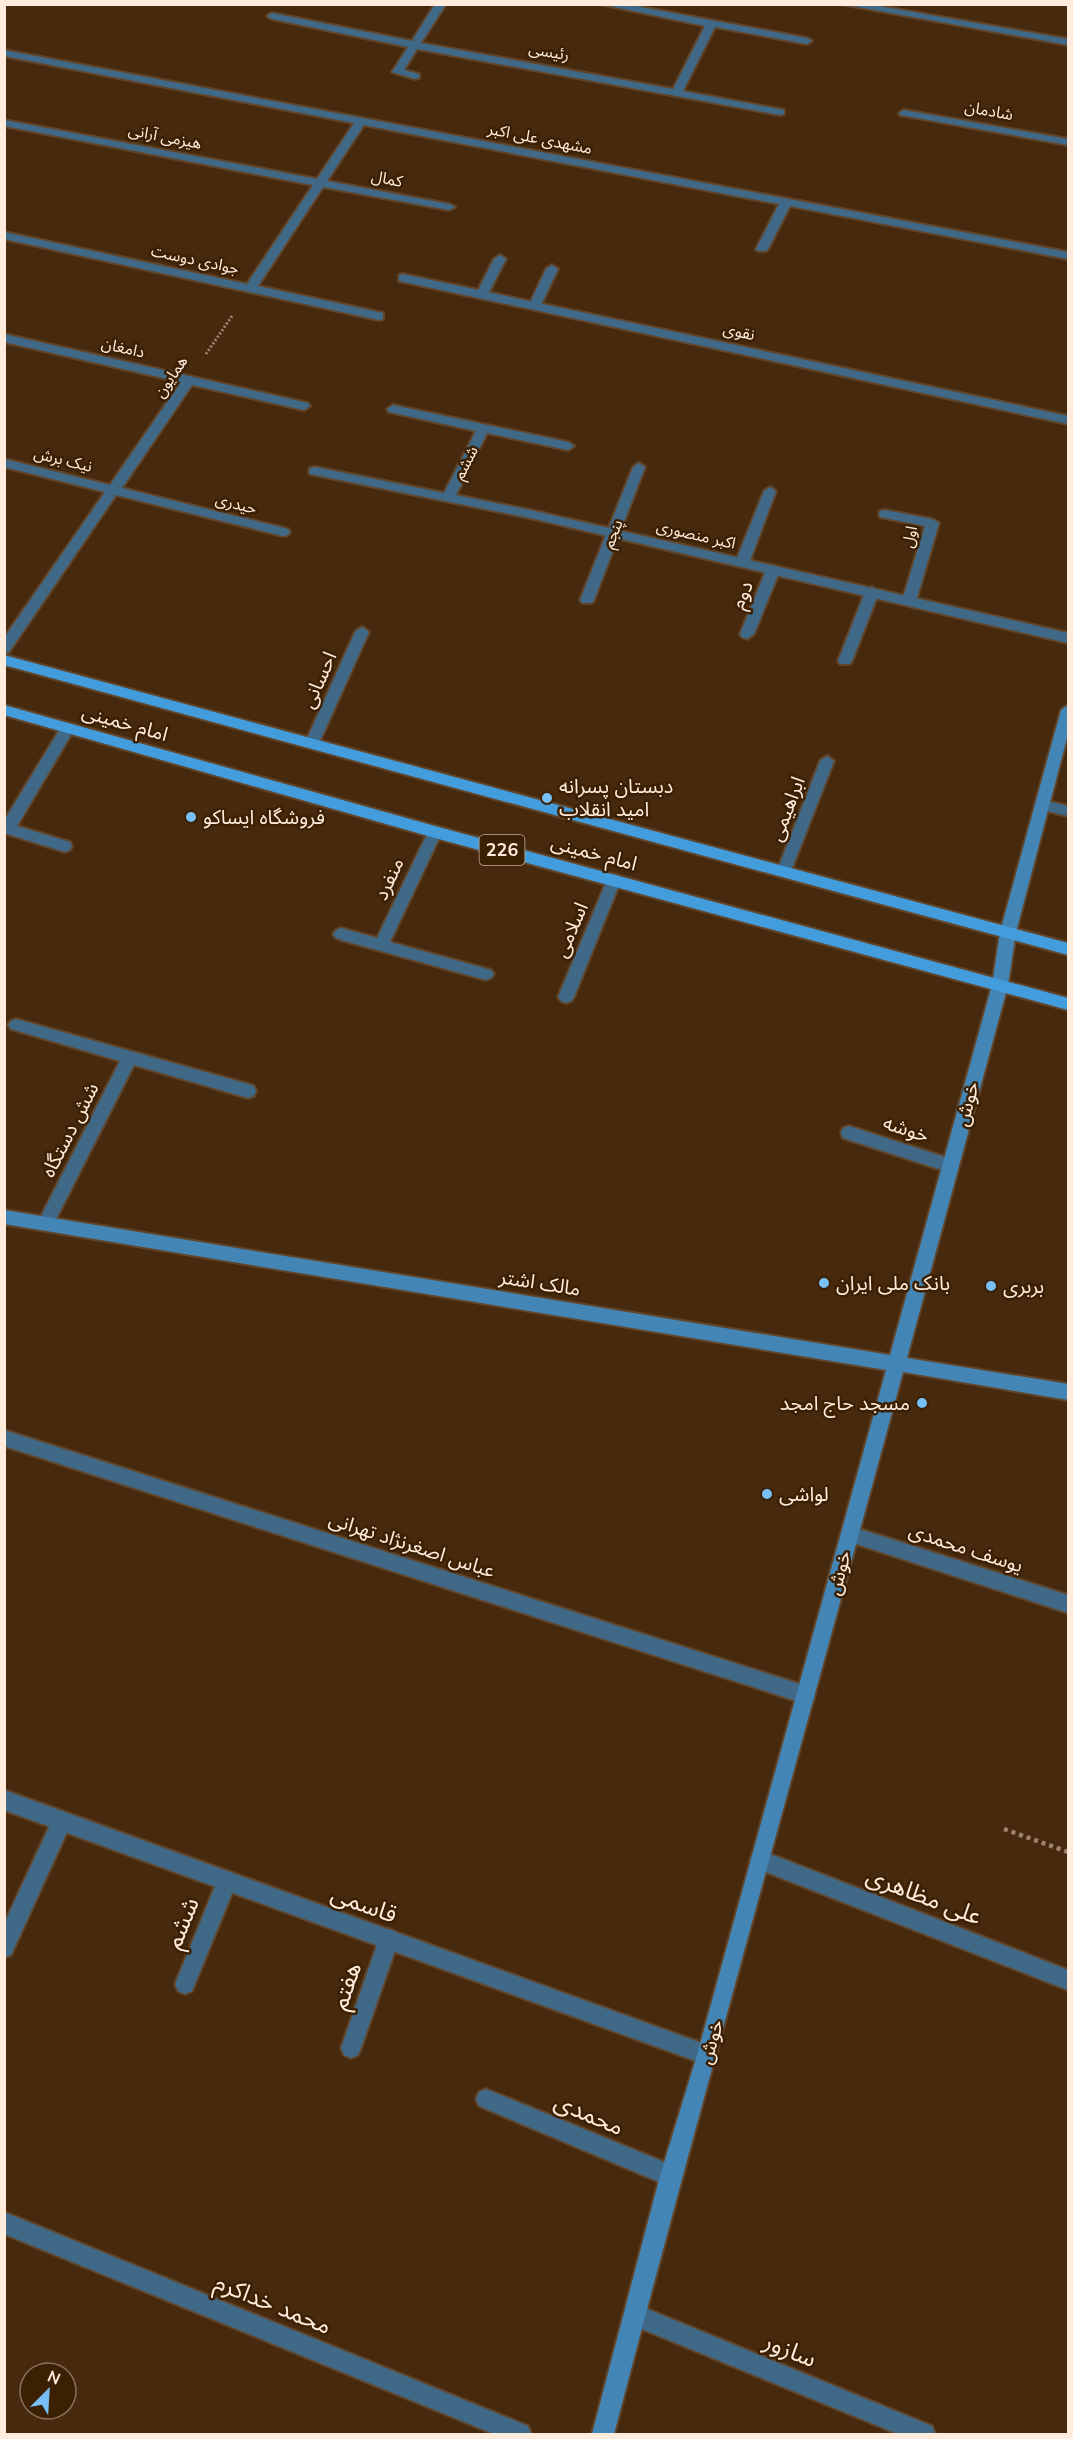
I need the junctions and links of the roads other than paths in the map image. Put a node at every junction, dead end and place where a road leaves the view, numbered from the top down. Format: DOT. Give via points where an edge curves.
graph roads {
  1 [pos="441,4"];
  2 [pos="605,4"];
  3 [pos="846,4"];
  4 [pos="628,6"];
  5 [pos="272,16"];
  6 [pos="712,23"];
  7 [pos="807,41"];
  8 [pos="1068,42"];
  9 [pos="415,45"];
  10 [pos="4,53"];
  11 [pos="416,76"];
  12 [pos="677,93"];
  13 [pos="780,112"];
  14 [pos="904,113"];
  15 [pos="361,121"];
  16 [pos="4,123"];
  17 [pos="1068,142"];
  18 [pos="320,183"];
  19 [pos="786,202"];
  20 [pos="449,207"];
  21 [pos="4,235"];
  22 [pos="762,249"];
  23 [pos="1068,256"];
  24 [pos="500,259"];
  25 [pos="552,269"];
  26 [pos="403,278"];
  27 [pos="250,289"];
  28 [pos="482,294"];
  29 [pos="535,305"];
  30 [pos="379,316"];
  31 [pos="4,338"];
  32 [pos="189,380"];
  33 [pos="304,406"];
  34 [pos="393,409"];
  35 [pos="1068,420"];
  36 [pos="483,429"];
  37 [pos="568,446"];
  38 [pos="4,463"];
  39 [pos="639,467"];
  40 [pos="315,471"];
  41 [pos="114,490"];
  42 [pos="770,491"];
  43 [pos="448,498"];
  44 [pos="885,514"];
  45 [pos="283,532"];
  46 [pos="613,533"];
  47 [pos="742,563"];
  48 [pos="773,570"];
  49 [pos="872,592"];
  50 [pos="587,600"];
  51 [pos="909,601"];
  52 [pos="362,632"];
  53 [pos="747,634"];
  54 [pos="1068,638"];
  55 [pos="4,649"];
  56 [pos="4,660"];
  57 [pos="845,661"];
  58 [pos="4,710"];
  59 [pos="1068,710"];
  60 [pos="68,728"];
  61 [pos="312,743"];
  62 [pos="827,761"];
  63 [pos="1043,805"];
  64 [pos="1068,811"];
  65 [pos="6,828"];
  66 [pos="435,832"];
  67 [pos="65,846"];
  68 [pos="784,872"];
  69 [pos="614,880"];
  70 [pos="1008,932"];
  71 [pos="341,934"];
  72 [pos="381,945"];
  73 [pos="1068,949"];
  74 [pos="486,974"];
  75 [pos="1000,985"];
  76 [pos="566,996"];
  77 [pos="1068,1004"];
  78 [pos="16,1025"];
  79 [pos="130,1058"];
  80 [pos="249,1091"];
  81 [pos="849,1133"];
  82 [pos="951,1166"];
  83 [pos="4,1217"];
  84 [pos="46,1222"];
  85 [pos="896,1363"];
  86 [pos="1068,1392"];
  87 [pos="4,1438"];
  88 [pos="850,1534"];
  89 [pos="1068,1604"];
  90 [pos="806,1695"];
  91 [pos="4,1800"];
  92 [pos="62,1821"];
  93 [pos="760,1860"];
  94 [pos="227,1881"];
  95 [pos="389,1940"];
  96 [pos="4,1947"];
  97 [pos="1068,1980"];
  98 [pos="185,1984"];
  99 [pos="351,2048"];
  100 [pos="707,2055"];
  101 [pos="486,2099"];
  102 [pos="671,2176"];
  103 [pos="4,2223"];
  104 [pos="635,2315"];
  105 [pos="520,2434"];
  106 [pos="603,2434"];
  107 [pos="924,2434"];
  1 -- 9 [label="street"];
  2 -- 4 [label="street"];
  3 -- 8 [label="street"];
  4 -- 6 [label="street"];
  5 -- 9 [label="street, رئیسی"];
  6 -- 7 [label="street"];
  6 -- 12 [label="street"];
  9 -- 11 [label="street" via="397,72"];
  9 -- 12 [label="street, رئیسی"];
  10 -- 15 [label="street, مشهدی علی اکبر"];
  12 -- 13 [label="street, رئیسی"];
  14 -- 17 [label="street, شادمان"];
  15 -- 18 [label="street"];
  15 -- 19 [label="street, مشهدی علی اکبر"];
  16 -- 18 [label="street, هیزمی آرانی"];
  18 -- 20 [label="street, کمال"];
  18 -- 27 [label="street"];
  19 -- 22 [label="street"];
  19 -- 23 [label="street, مشهدی علی اکبر"];
  21 -- 27 [label="street, جوادی دوست"];
  24 -- 28 [label="street"];
  25 -- 29 [label="street"];
  26 -- 28 [label="street, نقوی"];
  27 -- 30 [label="street, جوادی دوست"];
  28 -- 29 [label="street, نقوی"];
  29 -- 35 [label="street, نقوی"];
  31 -- 32 [label="street, دامغان"];
  32 -- 33 [label="street, دامغان"];
  32 -- 41 [label="street, همایون"];
  34 -- 36 [label="street"];
  36 -- 37 [label="street"];
  36 -- 43 [label="street, ششم"];
  38 -- 41 [label="street, نیک برش"];
  39 -- 46 [label="street, پنجم"];
  40 -- 43 [label="street, اکبر منصوری"];
  41 -- 45 [label="street, حیدری"];
  41 -- 55 [label="street, همایون"];
  42 -- 47 [label="street"];
  43 -- 46 [label="street, اکبر منصوری"];
  44 -- 51 [label="street, اول" via="932,523"];
  46 -- 47 [label="street, اکبر منصوری"];
  46 -- 50 [label="street, پنجم"];
  47 -- 48 [label="street, اکبر منصوری"];
  48 -- 49 [label="street, اکبر منصوری"];
  48 -- 53 [label="street, دوم"];
  49 -- 51 [label="street, اکبر منصوری"];
  49 -- 57 [label="street"];
  51 -- 54 [label="street, اکبر منصوری"];
  52 -- 61 [label="street, احسانی"];
  56 -- 61 [label="main road, امام خمینی"];
  58 -- 60 [label="main road, امام خمینی / 226"];
  59 -- 63 [label="main road, خوش"];
  60 -- 65 [label="street"];
  60 -- 66 [label="main road, امام خمینی / 226"];
  61 -- 68 [label="main road, امام خمینی"];
  62 -- 68 [label="street, ابراهیمی"];
  63 -- 64 [label="street"];
  63 -- 70 [label="main road, خوش"];
  65 -- 67 [label="street"];
  66 -- 69 [label="main road, امام خمینی / 226"];
  66 -- 72 [label="street, منفرد"];
  68 -- 70 [label="main road, امام خمینی"];
  69 -- 75 [label="main road, امام خمینی / 226"];
  69 -- 76 [label="street, اسلامی"];
  70 -- 73 [label="main road, امام خمینی"];
  70 -- 75 [label="main road, خوش"];
  71 -- 72 [label="street"];
  72 -- 74 [label="street"];
  75 -- 77 [label="main road, امام خمینی / 226"];
  75 -- 82 [label="main road, خوش"];
  78 -- 79 [label="street"];
  79 -- 80 [label="street"];
  79 -- 84 [label="street, شش دستگاه"];
  81 -- 82 [label="street, خوشه"];
  82 -- 85 [label="main road, خوش"];
  83 -- 84 [label="main road, مالک اشتر"];
  84 -- 85 [label="main road, مالک اشتر"];
  85 -- 86 [label="main road, مالک اشتر"];
  85 -- 88 [label="main road, خوش"];
  87 -- 90 [label="street, عباس اصغرنژاد تهرانی"];
  88 -- 89 [label="street, یوسف محمدی"];
  88 -- 90 [label="main road, خوش"];
  90 -- 93 [label="main road, خوش"];
  91 -- 92 [label="street, قاسمی"];
  92 -- 94 [label="street, قاسمی"];
  92 -- 96 [label="street"];
  93 -- 97 [label="street, علی مظاهری"];
  93 -- 100 [label="main road, خوش"];
  94 -- 95 [label="street, قاسمی"];
  94 -- 98 [label="street, ششم"];
  95 -- 99 [label="street, هفتم"];
  95 -- 100 [label="street, قاسمی"];
  100 -- 102 [label="main road, خوش"];
  101 -- 102 [label="street, محمدی"];
  102 -- 104 [label="main road, خوش"];
  103 -- 105 [label="street, محمد خداکرم"];
  104 -- 106 [label="main road, خوش"];
  104 -- 107 [label="street, سازور"];
}
